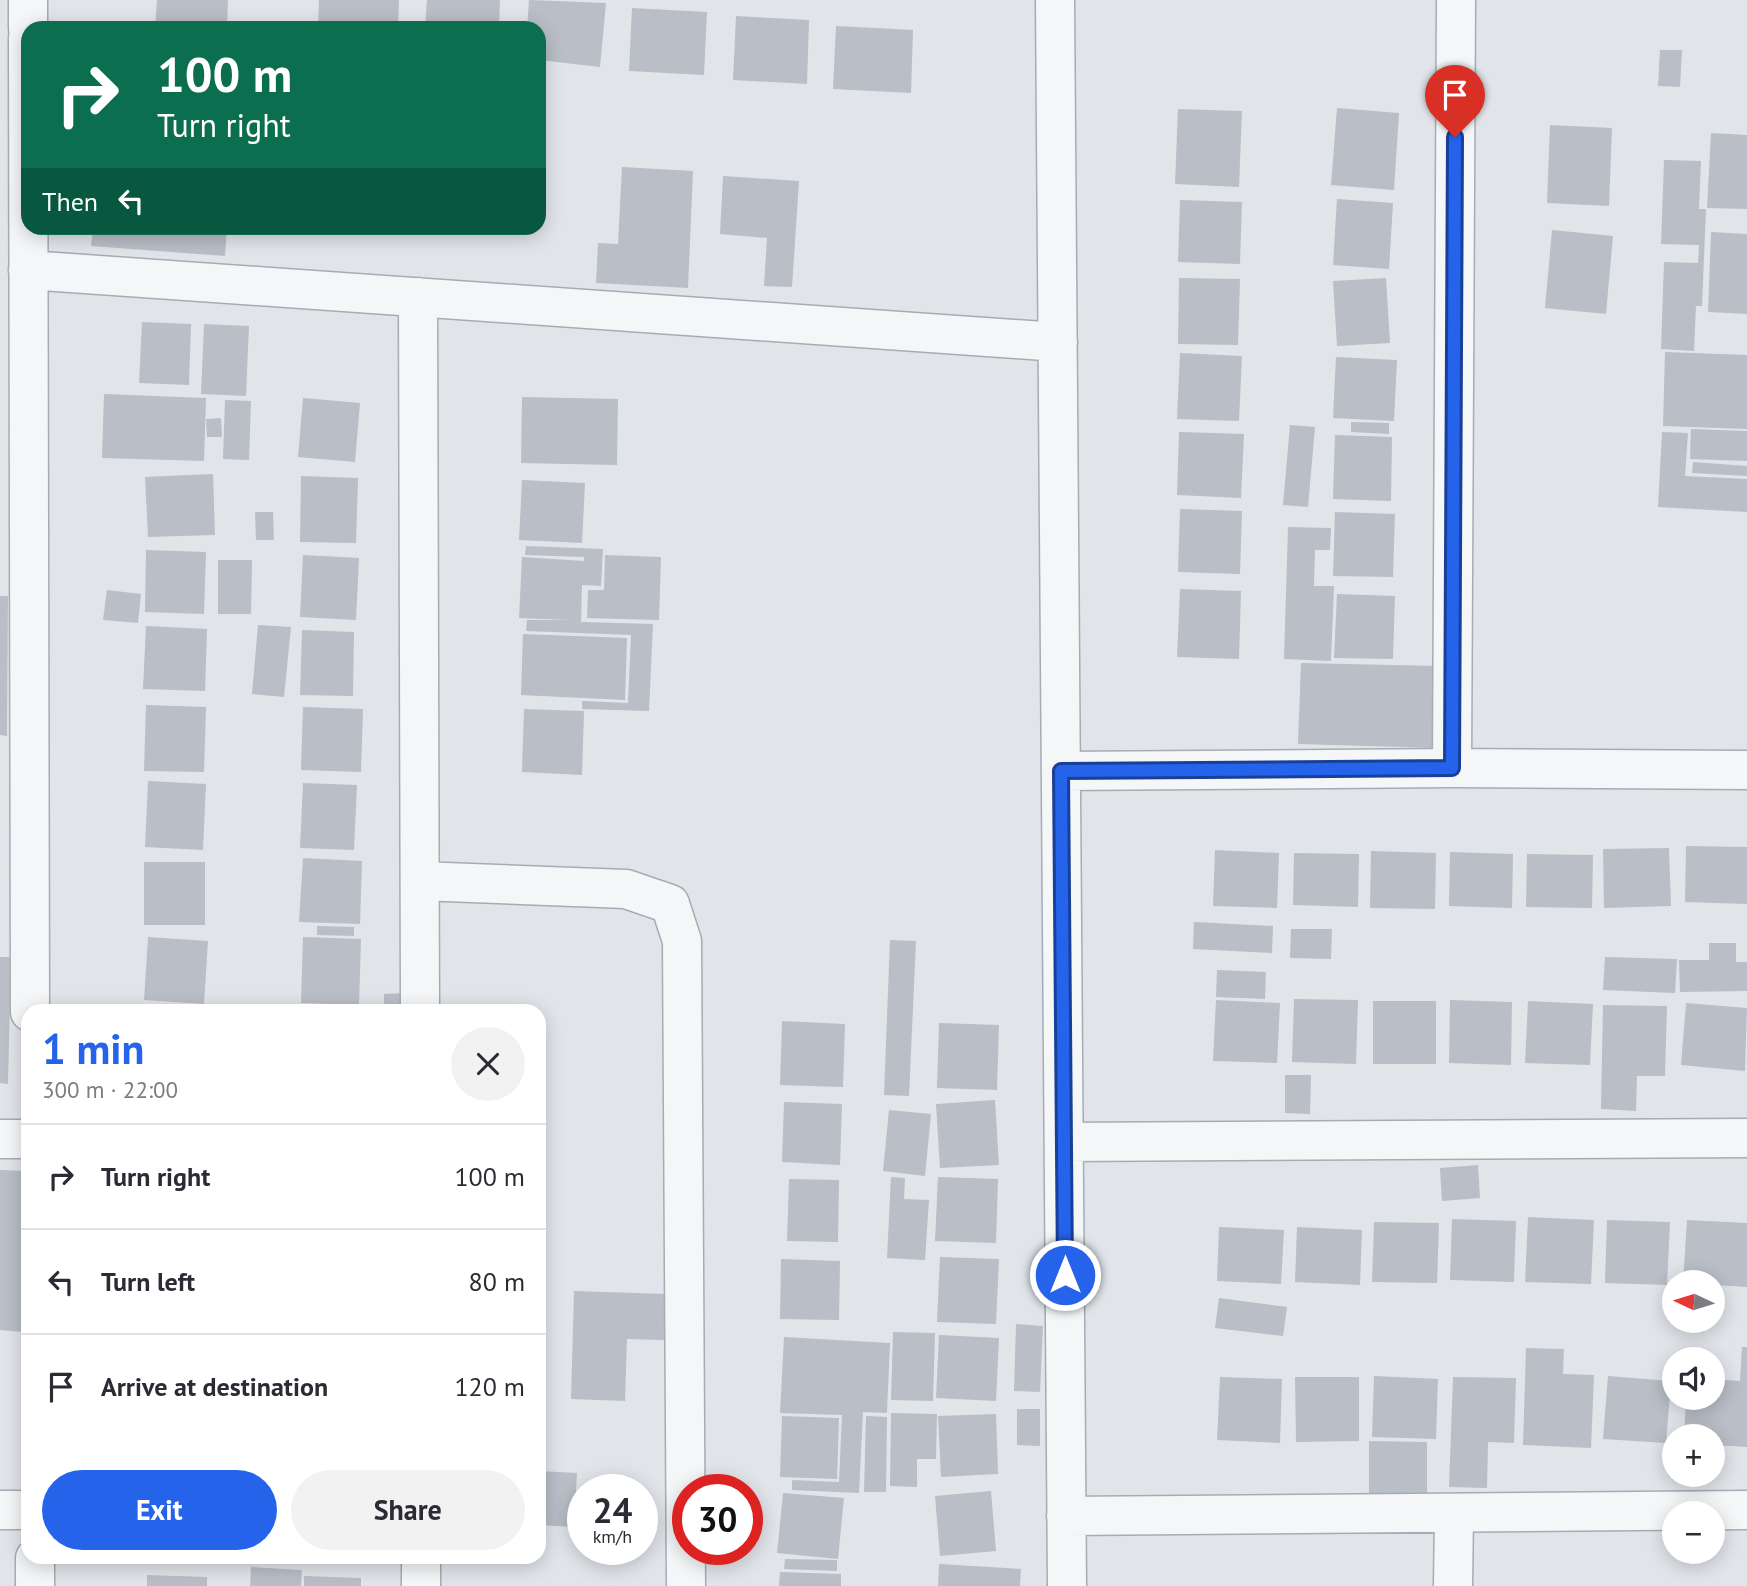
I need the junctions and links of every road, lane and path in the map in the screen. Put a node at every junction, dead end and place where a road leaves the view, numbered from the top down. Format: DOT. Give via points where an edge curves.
graph roads {
  1 [pos="28,0"];
  2 [pos="1055,0"];
  3 [pos="1455,0"];
  4 [pos="28,21"];
  5 [pos="28,235"];
  6 [pos="28,270"];
  7 [pos="418,297"];
  8 [pos="1058,342"];
  9 [pos="14,765"];
  10 [pos="1452,768"];
  11 [pos="1747,770"];
  12 [pos="1061,771"];
  13 [pos="420,881"];
  14 [pos="29,1004"];
  15 [pos="420,1004"];
  16 [pos="1747,1138"];
  17 [pos="0,1139"];
  18 [pos="21,1139"];
  19 [pos="1064,1142"];
  20 [pos="0,1510"];
  21 [pos="21,1510"];
  22 [pos="1747,1510"];
  23 [pos="1454,1515"];
  24 [pos="1066,1516"];
  25 [pos="34,1564"];
  26 [pos="421,1564"];
  27 [pos="35,1586"];
  28 [pos="421,1586"];
  29 [pos="686,1586"];
  30 [pos="1067,1586"];
  31 [pos="1454,1586"];
  1 -- 4 [label="street"];
  2 -- 8 [label="street"];
  3 -- 10 [label="street"];
  5 -- 6 [label="street"];
  6 -- 7 [label="street"];
  6 -- 9 [label="street"];
  7 -- 8 [label="street"];
  7 -- 13 [label="street"];
  8 -- 12 [label="street"];
  9 -- 14 [label="street"];
  10 -- 11 [label="street"];
  10 -- 12 [label="street"];
  12 -- 19 [label="street"];
  13 -- 15 [label="street"];
  13 -- 29 [label="street" via="626,889 670,904 682,941"];
  16 -- 19 [label="street"];
  17 -- 18 [label="street"];
  19 -- 24 [label="street"];
  20 -- 21 [label="street"];
  22 -- 23 [label="street"];
  23 -- 24 [label="street"];
  23 -- 31 [label="street"];
  24 -- 30 [label="street"];
  25 -- 27 [label="street"];
  26 -- 28 [label="street"];
}
